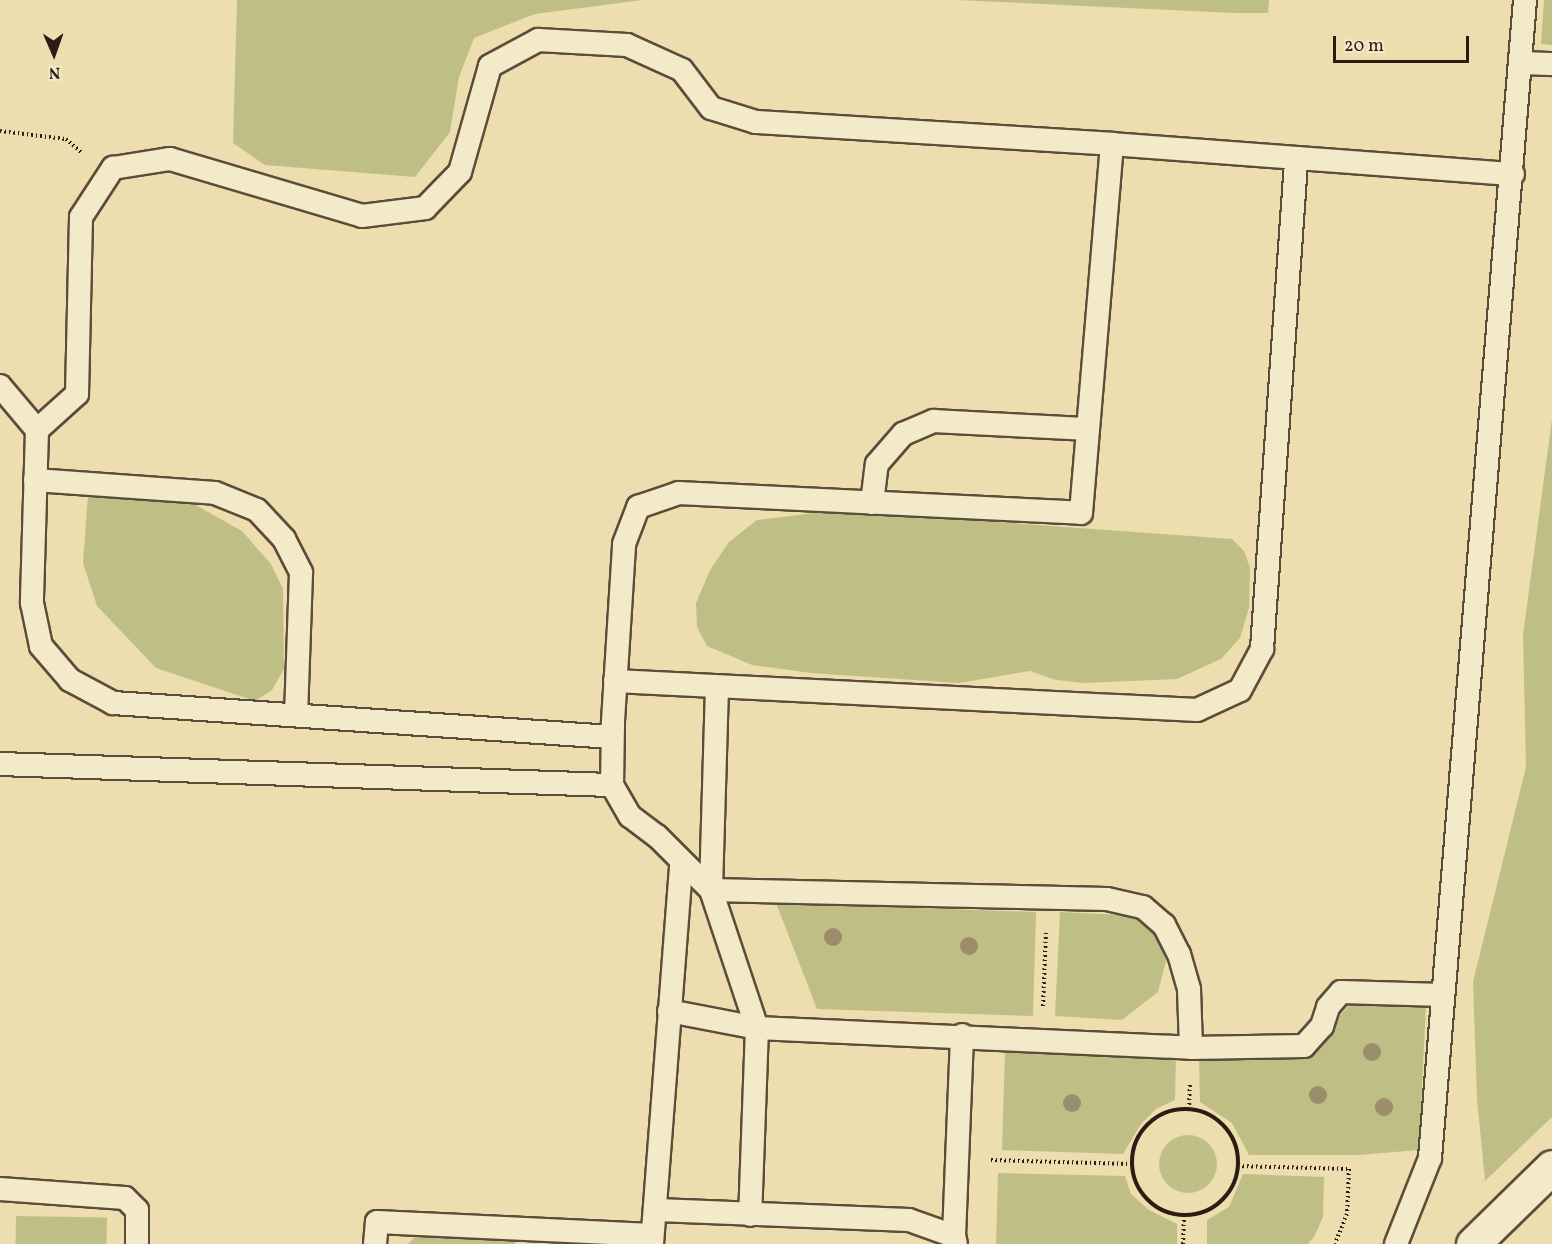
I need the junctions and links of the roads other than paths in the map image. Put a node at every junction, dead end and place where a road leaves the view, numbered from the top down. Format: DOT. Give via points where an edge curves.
graph roads {
  1 [pos="1525,0"];
  2 [pos="1520,63"];
  3 [pos="1552,64"];
  4 [pos="1112,144"];
  5 [pos="1296,158"];
  6 [pos="1513,174"];
  7 [pos="0,386"];
  8 [pos="1088,429"];
  9 [pos="37,430"];
  10 [pos="35,480"];
  11 [pos="872,503"];
  12 [pos="615,681"];
  13 [pos="717,687"];
  14 [pos="613,713"];
  15 [pos="296,715"];
  16 [pos="0,764"];
  17 [pos="612,785"];
  18 [pos="681,864"];
  19 [pos="711,890"];
  20 [pos="1443,995"];
  21 [pos="669,1011"];
  22 [pos="757,1028"];
  23 [pos="962,1035"];
  24 [pos="1191,1048"];
  25 [pos="1552,1167"];
  26 [pos="0,1189"];
  27 [pos="657,1210"];
  28 [pos="750,1215"];
  29 [pos="652,1240"];
  30 [pos="955,1240"];
  31 [pos="137,1244"];
  32 [pos="375,1244"];
  33 [pos="1396,1244"];
  34 [pos="1473,1244"];
  1 -- 2 [label="lane"];
  2 -- 3 [label="lane"];
  2 -- 6 [label="lane"];
  4 -- 5 [label="lane"];
  4 -- 8 [label="lane"];
  4 -- 9 [label="lane" via="756,122 711,108 682,70 627,45 538,40 490,66 460,172 425,208 362,216 171,159 113,168 81,217 77,394"];
  5 -- 6 [label="lane"];
  5 -- 13 [label="lane" via="1262,649 1240,690 1197,710"];
  6 -- 20 [label="lane"];
  7 -- 9 [label="lane"];
  8 -- 11 [label="lane" via="934,422 903,434 877,464"];
  8 -- 11 [label="lane" via="1081,513"];
  9 -- 10 [label="lane"];
  10 -- 15 [label="lane" via="32,603 41,646 70,680 113,704"];
  10 -- 15 [label="lane" via="215,493 257,510 284,539 301,573"];
  11 -- 12 [label="lane" via="679,493 638,507 624,544"];
  12 -- 13 [label="lane"];
  12 -- 14 [label="lane"];
  13 -- 19 [label="lane"];
  14 -- 15 [label="lane" via="612,737"];
  14 -- 17 [label="lane"];
  16 -- 17 [label="lane"];
  17 -- 18 [label="lane" via="630,816 657,836"];
  18 -- 19 [label="lane"];
  18 -- 21 [label="lane"];
  19 -- 22 [label="lane"];
  19 -- 24 [label="lane" via="1107,899 1143,907 1164,926 1179,954 1189,990"];
  20 -- 24 [label="lane" via="1341,992 1328,1007 1322,1026 1304,1046"];
  20 -- 33 [label="lane" via="1430,1158"];
  21 -- 22 [label="lane"];
  21 -- 27 [label="lane"];
  22 -- 23 [label="lane"];
  22 -- 28 [label="lane"];
  23 -- 24 [label="lane"];
  23 -- 30 [label="lane"];
  25 -- 34 [label="street"];
  26 -- 31 [label="lane" via="125,1198 137,1210"];
  27 -- 28 [label="lane"];
  27 -- 29 [label="lane"];
  28 -- 30 [label="lane" via="909,1220"];
  29 -- 32 [label="lane" via="377,1222"];
}
